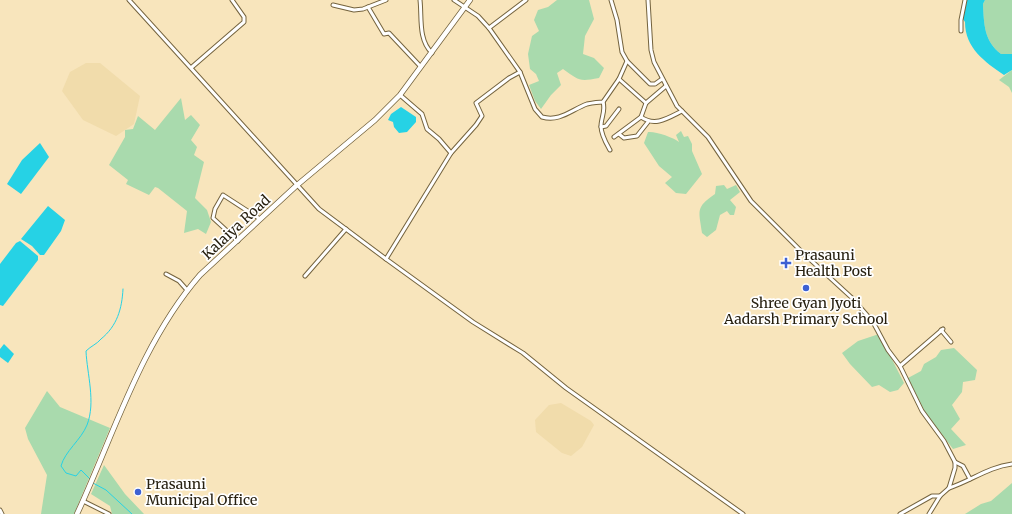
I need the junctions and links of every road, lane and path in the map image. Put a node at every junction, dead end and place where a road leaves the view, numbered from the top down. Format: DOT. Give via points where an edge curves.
graph roads {
  1 [pos="129,0"];
  2 [pos="232,0"];
  3 [pos="386,0"];
  4 [pos="420,0"];
  5 [pos="454,0"];
  6 [pos="470,0"];
  7 [pos="526,0"];
  8 [pos="611,0"];
  9 [pos="648,0"];
  10 [pos="965,0"];
  11 [pos="333,5"];
  12 [pos="368,7"];
  13 [pos="465,7"];
  14 [pos="489,28"];
  15 [pos="961,31"];
  16 [pos="432,53"];
  17 [pos="627,61"];
  18 [pos="192,67"];
  19 [pos="421,67"];
  20 [pos="520,72"];
  21 [pos="619,78"];
  22 [pos="662,79"];
  23 [pos="666,86"];
  24 [pos="400,95"];
  25 [pos="603,102"];
  26 [pos="646,103"];
  27 [pos="619,109"];
  28 [pos="682,111"];
  29 [pos="641,117"];
  30 [pos="648,122"];
  31 [pos="601,127"];
  32 [pos="619,134"];
  33 [pos="614,137"];
  34 [pos="610,150"];
  35 [pos="451,153"];
  36 [pos="296,186"];
  37 [pos="260,219"];
  38 [pos="346,229"];
  39 [pos="238,241"];
  40 [pos="386,259"];
  41 [pos="166,274"];
  42 [pos="305,276"];
  43 [pos="187,290"];
  44 [pos="951,342"];
  45 [pos="900,366"];
  46 [pos="955,462"];
  47 [pos="1012,464"];
  48 [pos="970,479"];
  49 [pos="948,488"];
  50 [pos="940,496"];
  51 [pos="83,501"];
  52 [pos="0,510"];
  53 [pos="2,514"];
  54 [pos="77,514"];
  55 [pos="109,514"];
  56 [pos="743,514"];
  57 [pos="900,514"];
  58 [pos="929,514"];
  1 -- 18 [label="street"];
  2 -- 18 [label="street" via="244,22"];
  3 -- 12 [label="street"];
  4 -- 16 [label="street" via="423,39 425,47"];
  5 -- 13 [label="street"];
  6 -- 13 [label="main road, Kalaiya Road"];
  7 -- 14 [label="street"];
  8 -- 17 [label="street" via="622,52"];
  9 -- 22 [label="street" via="651,50"];
  10 -- 15 [label="street"];
  11 -- 12 [label="street" via="350,10"];
  12 -- 19 [label="street" via="384,34 390,33"];
  13 -- 14 [label="street"];
  13 -- 16 [label="main road, Kalaiya Road"];
  14 -- 20 [label="street"];
  16 -- 19 [label="main road, Kalaiya Road"];
  17 -- 21 [label="street"];
  17 -- 22 [label="street" via="650,84"];
  18 -- 36 [label="street"];
  19 -- 24 [label="main road, Kalaiya Road"];
  20 -- 25 [label="street" via="535,109 542,117 554,119 586,104"];
  20 -- 35 [label="street" via="476,103 482,116"];
  21 -- 25 [label="street"];
  21 -- 26 [label="street"];
  22 -- 23 [label="street"];
  23 -- 26 [label="street"];
  23 -- 28 [label="street"];
  24 -- 35 [label="street" via="422,114 427,129"];
  24 -- 36 [label="main road, Kalaiya Road" via="358,135"];
  25 -- 31 [label="street" via="605,109"];
  26 -- 29 [label="street"];
  27 -- 31 [label="street" via="606,126"];
  28 -- 30 [label="street" via="664,120"];
  28 -- 45 [label="street" via="708,137 750,201 851,297 873,322"];
  29 -- 30 [label="street"];
  29 -- 32 [label="street"];
  30 -- 32 [label="street" via="637,136 624,138"];
  31 -- 34 [label="street"];
  32 -- 33 [label="street"];
  35 -- 40 [label="street"];
  36 -- 37 [label="main road, Kalaiya Road"];
  36 -- 38 [label="street" via="319,209"];
  37 -- 39 [label="main road, Kalaiya Road"];
  37 -- 39 [label="street" via="223,195 213,218"];
  38 -- 40 [label="street"];
  38 -- 42 [label="street"];
  39 -- 43 [label="main road, Kalaiya Road"];
  40 -- 56 [label="street" via="473,322 523,353 566,388"];
  41 -- 43 [label="street" via="179,281"];
  43 -- 51 [label="main road, Kalaiya Road" via="134,384"];
  44 -- 45 [label="street" via="942,330"];
  45 -- 46 [label="street" via="922,411 944,441"];
  46 -- 48 [label="street" via="963,466"];
  46 -- 49 [label="street"];
  47 -- 48 [label="street"];
  48 -- 49 [label="street"];
  49 -- 50 [label="street"];
  50 -- 57 [label="street" via="932,496"];
  50 -- 58 [label="street"];
  51 -- 54 [label="main road, Kalaiya Road"];
  51 -- 55 [label="street"];
  52 -- 53 [label="street"];
}
